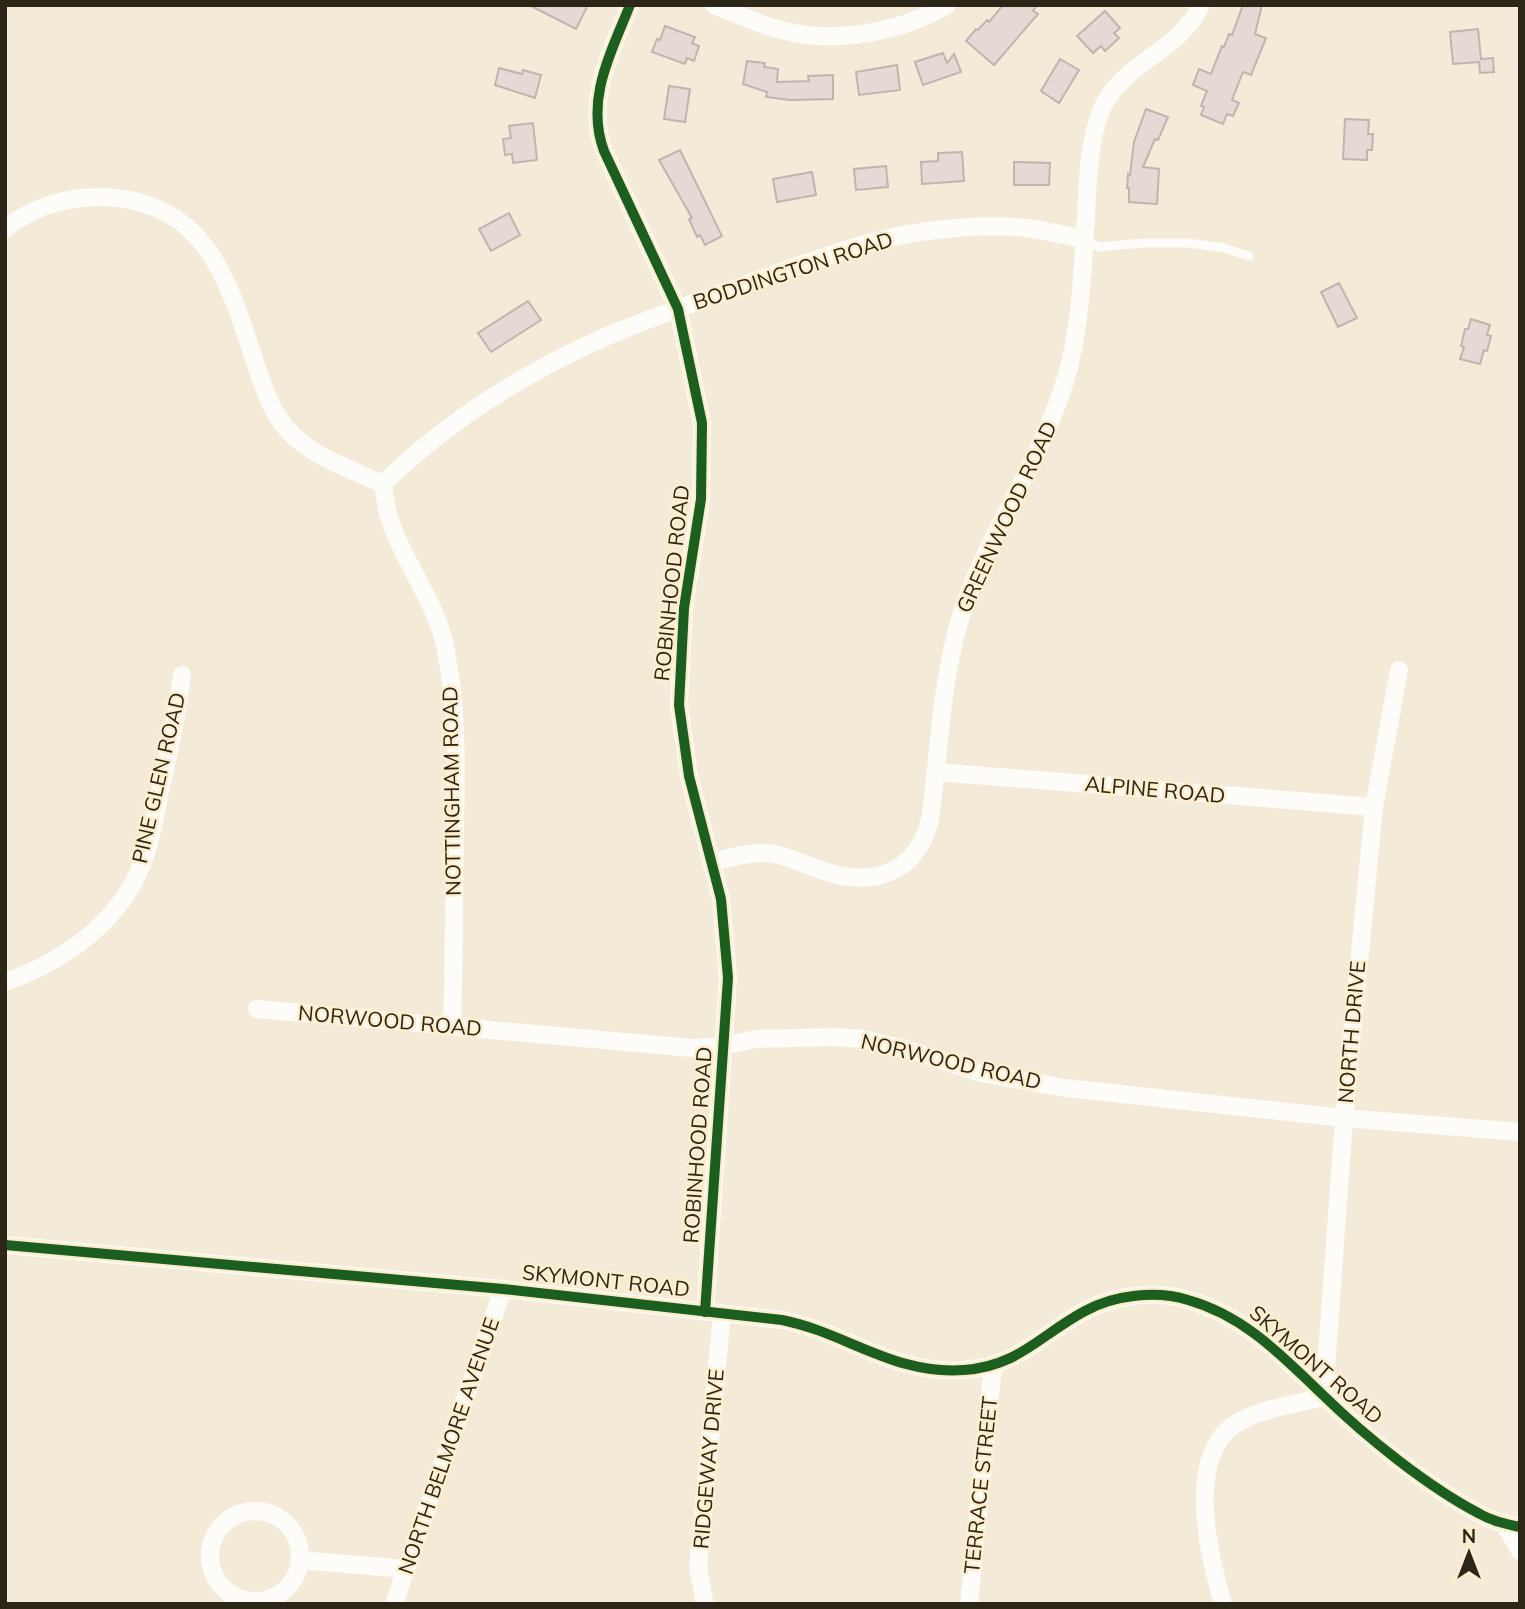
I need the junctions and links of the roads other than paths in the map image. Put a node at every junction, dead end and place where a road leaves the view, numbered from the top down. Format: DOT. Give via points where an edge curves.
graph roads {
  1 [pos="630,5"];
  2 [pos="713,5"];
  3 [pos="947,5"];
  4 [pos="1201,5"];
  5 [pos="5,229"];
  6 [pos="1084,239"];
  7 [pos="1249,256"];
  8 [pos="678,309"];
  9 [pos="383,484"];
  10 [pos="1399,670"];
  11 [pos="183,675"];
  12 [pos="937,772"];
  13 [pos="1374,807"];
  14 [pos="712,862"];
  15 [pos="5,982"];
  16 [pos="257,1009"];
  17 [pos="452,1027"];
  18 [pos="724,1046"];
  19 [pos="1344,1118"];
  20 [pos="1520,1132"];
  21 [pos="5,1245"];
  22 [pos="503,1289"];
  23 [pos="714,1313"];
  24 [pos="993,1366"];
  25 [pos="1324,1397"];
  26 [pos="1512,1526"];
  27 [pos="1520,1551"];
  28 [pos="300,1560"];
  29 [pos="406,1569"];
  30 [pos="394,1604"];
  31 [pos="705,1604"];
  32 [pos="969,1604"];
  33 [pos="1223,1604"];
  1 -- 8 [label="street, ROBINHOOD ROAD" via="600,80 597,124 604,151"];
  2 -- 3 [label="street" via="787,32 821,36 893,27"];
  4 -- 6 [label="street, GREENWOOD ROAD" via="1177,38 1123,78 1102,110 1088,170"];
  5 -- 9 [label="street" via="43,207 92,197 149,205 181,223 205,246 226,278 262,383 284,425 303,445"];
  6 -- 7 [label="lane" via="1099,247 1188,243"];
  6 -- 8 [label="street, BODDINGTON ROAD" via="994,227 897,236"];
  6 -- 12 [label="street, GREENWOOD ROAD" via="1077,327 1064,383 1047,433 982,563 961,617 950,656"];
  8 -- 9 [label="street, BODDINGTON ROAD" via="596,341 523,379 435,439"];
  8 -- 14 [label="street, ROBINHOOD ROAD" via="701,415 703,457 699,524 683,618 679,705 689,776"];
  9 -- 17 [label="street, NOTTINGHAM ROAD" via="390,521 444,641 450,678 455,730"];
  10 -- 13 [label="street, NORTH DRIVE"];
  11 -- 15 [label="street, PINE GLEN ROAD" via="147,852 129,888 82,943"];
  12 -- 13 [label="street, ALPINE ROAD"];
  12 -- 14 [label="street, GREENWOOD ROAD" via="924,839 908,861 889,873 870,878 834,875 766,853"];
  13 -- 19 [label="street, NORTH DRIVE"];
  14 -- 18 [label="street, ROBINHOOD ROAD" via="728,960"];
  16 -- 17 [label="street, NORWOOD ROAD"];
  17 -- 18 [label="street, NORWOOD ROAD" via="692,1048"];
  18 -- 19 [label="street, NORWOOD ROAD" via="756,1040 863,1039 981,1073 1066,1088"];
  18 -- 23 [label="street, ROBINHOOD ROAD"];
  19 -- 20 [label="street, NORWOOD ROAD"];
  19 -- 25 [label="street, NORTH DRIVE"];
  21 -- 22 [label="street, SKYMONT ROAD"];
  22 -- 23 [label="street, SKYMONT ROAD"];
  22 -- 29 [label="street, NORTH BELMORE AVENUE"];
  23 -- 24 [label="street, SKYMONT ROAD" via="799,1323 916,1368"];
  23 -- 31 [label="street, RIDGEWAY DRIVE" via="698,1567"];
  24 -- 25 [label="street, SKYMONT ROAD" via="1021,1354 1090,1308 1124,1298 1161,1295 1206,1305 1246,1325"];
  24 -- 32 [label="street, TERRACE STREET"];
  25 -- 26 [label="street, SKYMONT ROAD" via="1433,1483 1480,1515"];
  25 -- 33 [label="street" via="1244,1420 1225,1433 1214,1449 1205,1510"];
  26 -- 27 [label="street"];
  28 -- 28 [label="street" via="290,1528 261,1511 228,1520 210,1548 211,1567 219,1584 245,1600 264,1600 281,1592 294,1578"];
  28 -- 29 [label="street"];
  29 -- 30 [label="street, NORTH BELMORE AVENUE"];
}
